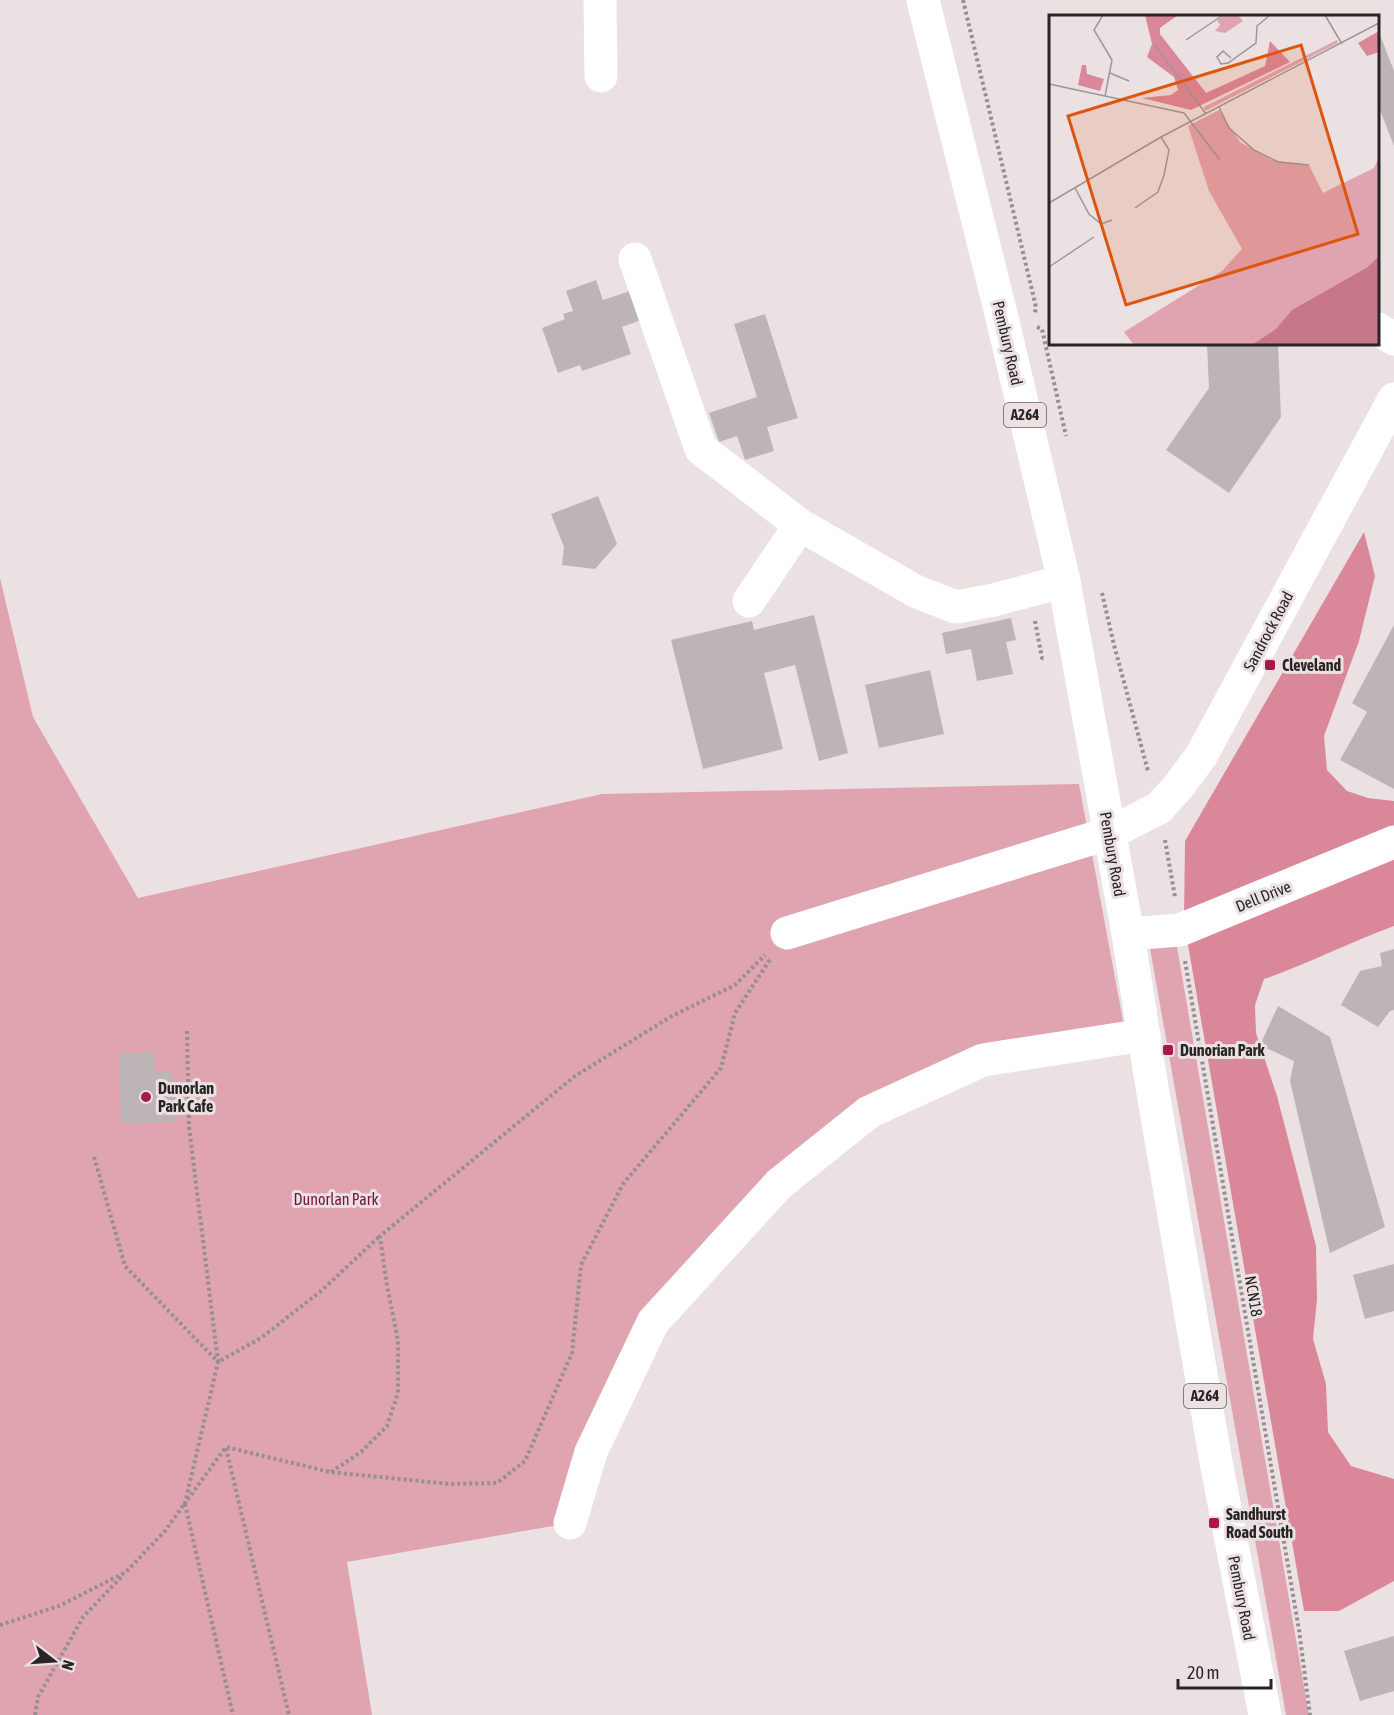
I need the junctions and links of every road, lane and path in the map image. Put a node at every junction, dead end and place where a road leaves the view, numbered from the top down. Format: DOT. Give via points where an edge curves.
graph roads {
  1 [pos="600,0"];
  2 [pos="923,0"];
  3 [pos="601,76"];
  4 [pos="635,260"];
  5 [pos="1379,330"];
  6 [pos="1394,339"];
  7 [pos="1394,399"];
  8 [pos="801,525"];
  9 [pos="1064,581"];
  10 [pos="749,602"];
  11 [pos="1114,645"];
  12 [pos="1159,808"];
  13 [pos="1110,833"];
  14 [pos="1394,842"];
  15 [pos="1180,930"];
  16 [pos="787,933"];
  17 [pos="1128,934"];
  18 [pos="188,1031"];
  19 [pos="1144,1035"];
  20 [pos="94,1157"];
  21 [pos="380,1236"];
  22 [pos="219,1362"];
  23 [pos="226,1447"];
  24 [pos="330,1472"];
  25 [pos="185,1503"];
  26 [pos="570,1523"];
  27 [pos="126,1572"];
  28 [pos="0,1625"];
  29 [pos="35,1715"];
  30 [pos="233,1715"];
  31 [pos="290,1715"];
  32 [pos="1265,1715"];
  33 [pos="1310,1715"];
  1 -- 3 [label="main road"];
  2 -- 9 [label="main road, Pembury Road / A264"];
  4 -- 8 [label="main road" via="701,449"];
  5 -- 6 [label="main road"];
  7 -- 12 [label="main road, Sandrock Road" via="1201,756"];
  8 -- 9 [label="main road" via="917,592 956,607"];
  8 -- 10 [label="main road"];
  9 -- 13 [label="main road, Pembury Road / A264"];
  11 -- 12 [label="path, NCN18"];
  12 -- 13 [label="main road, Sandrock Road"];
  12 -- 15 [label="path, NCN18"];
  13 -- 16 [label="main road, Sandrock Road"];
  13 -- 17 [label="main road, Pembury Road / A264"];
  14 -- 15 [label="main road, Dell Drive"];
  15 -- 17 [label="main road, Dell Drive"];
  15 -- 33 [label="path, NCN18" via="1299,1630"];
  16 -- 21 [label="path" via="735,984 672,1016 574,1076"];
  16 -- 24 [label="path" via="735,1012 721,1068 624,1184 581,1265 572,1353 525,1461 497,1483 450,1485"];
  17 -- 19 [label="main road, Pembury Road / A264"];
  18 -- 22 [label="path" via="189,1127"];
  19 -- 26 [label="main road" via="983,1060 869,1113 779,1184 653,1322 591,1452"];
  19 -- 32 [label="main road, Pembury Road / A264" via="1216,1462"];
  20 -- 22 [label="path" via="125,1266"];
  21 -- 22 [label="path" via="321,1291 261,1338"];
  21 -- 24 [label="path" via="398,1341 398,1393 387,1426 362,1452"];
  22 -- 25 [label="path"];
  23 -- 24 [label="path"];
  23 -- 25 [label="path"];
  23 -- 31 [label="path"];
  25 -- 27 [label="path"];
  25 -- 30 [label="path"];
  27 -- 28 [label="path" via="59,1606"];
  27 -- 29 [label="path" via="83,1617 39,1697"];
}
